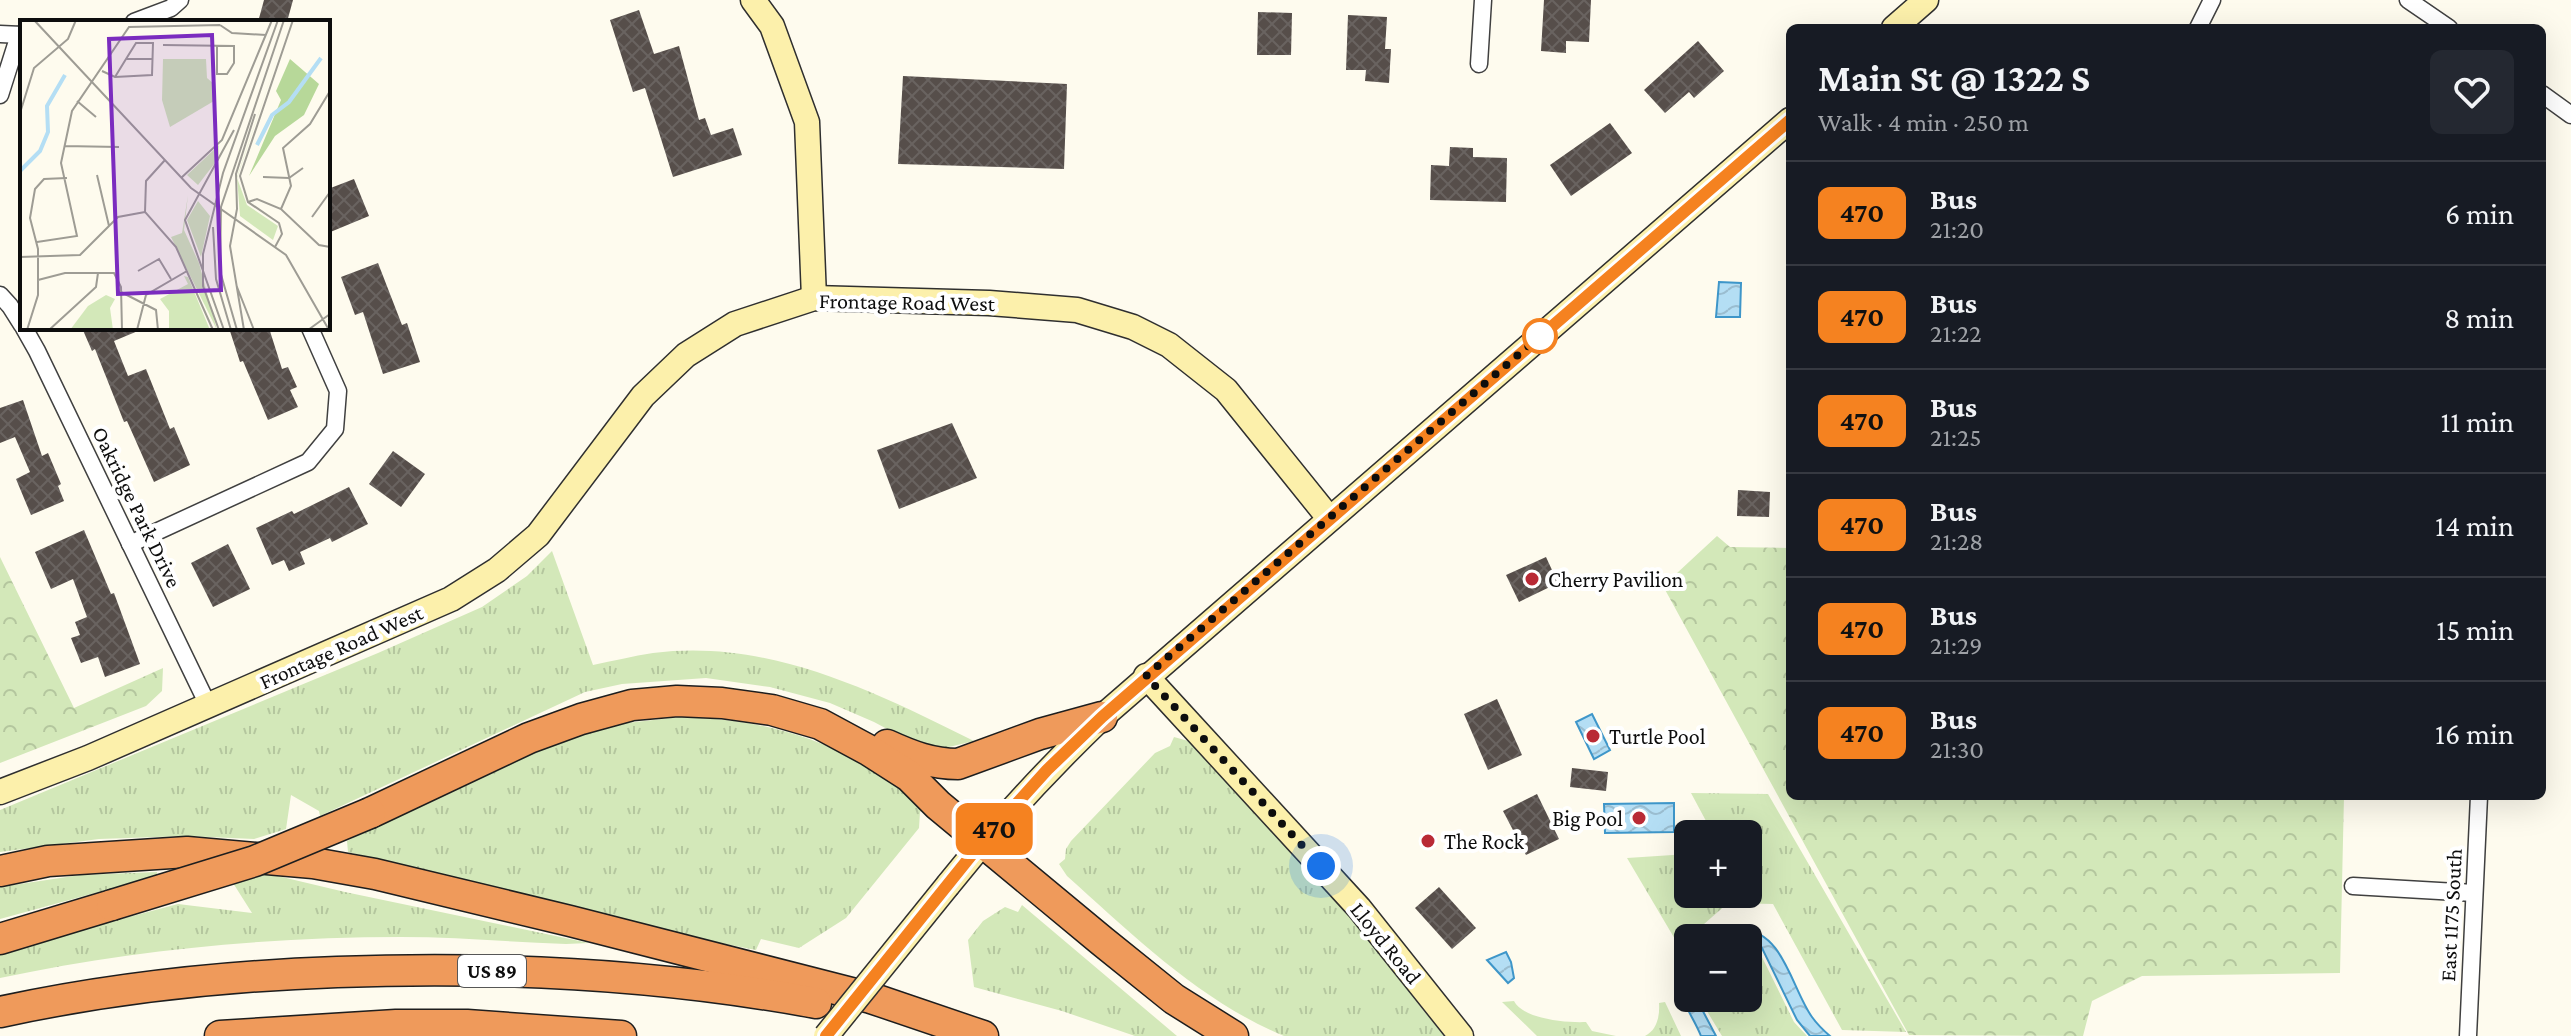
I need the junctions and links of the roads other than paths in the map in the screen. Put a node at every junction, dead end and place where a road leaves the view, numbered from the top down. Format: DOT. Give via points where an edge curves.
graph roads {
  1 [pos="180,0"];
  2 [pos="753,0"];
  3 [pos="1483,0"];
  4 [pos="1926,0"];
  5 [pos="2212,0"];
  6 [pos="2408,0"];
  7 [pos="139,20"];
  8 [pos="1899,24"];
  9 [pos="2200,24"];
  10 [pos="2443,24"];
  11 [pos="0,34"];
  12 [pos="20,35"];
  13 [pos="1479,64"];
  14 [pos="0,95"];
  15 [pos="2546,97"];
  16 [pos="2571,115"];
  17 [pos="1786,123"];
  18 [pos="0,295"];
  19 [pos="814,298"];
  20 [pos="20,322"];
  21 [pos="25,330"];
  22 [pos="311,330"];
  23 [pos="1329,518"];
  24 [pos="130,544"];
  25 [pos="1146,676"];
  26 [pos="208,705"];
  27 [pos="1102,717"];
  28 [pos="834,731"];
  29 [pos="0,792"];
  30 [pos="2479,800"];
  31 [pos="982,842"];
  32 [pos="0,871"];
  33 [pos="2353,886"];
  34 [pos="2474,893"];
  35 [pos="0,939"];
  36 [pos="0,1012"];
  37 [pos="220,1036"];
  38 [pos="621,1036"];
  39 [pos="826,1036"];
  40 [pos="982,1036"];
  41 [pos="1233,1036"];
  42 [pos="1461,1036"];
  43 [pos="2468,1036"];
  1 -- 7 [label="street"];
  2 -- 19 [label="street" via="772,26 807,122"];
  3 -- 13 [label="street"];
  4 -- 8 [label="street"];
  5 -- 9 [label="street"];
  6 -- 10 [label="street"];
  11 -- 12 [label="street"];
  12 -- 14 [label="street"];
  15 -- 16 [label="street"];
  17 -- 23 [label="street"];
  18 -- 20 [label="street, Oakridge Park Drive"];
  19 -- 23 [label="street, Frontage Road West" via="1077,310 1133,327 1169,345 1226,390"];
  19 -- 26 [label="street, Frontage Road West" via="735,324 686,355 643,396 538,535 497,570 451,599"];
  21 -- 24 [label="street, Oakridge Park Drive"];
  22 -- 24 [label="street" via="338,391 335,429 308,462"];
  23 -- 25 [label="street"];
  24 -- 26 [label="street, Oakridge Park Drive"];
  25 -- 27 [label="street"];
  25 -- 42 [label="street, Lloyd Road" via="1359,908"];
  26 -- 29 [label="street, Frontage Road West"];
  27 -- 28 [label="highway" via="958,764 915,758 848,729"];
  27 -- 31 [label="street"];
  28 -- 31 [label="highway" via="909,776"];
  28 -- 35 [label="highway, bridge" via="772,710 722,703 632,705 529,738 255,861"];
  30 -- 34 [label="street, East 1175 South"];
  31 -- 39 [label="street, bridge"];
  31 -- 41 [label="highway" via="1174,999"];
  32 -- 40 [label="highway" via="48,861 187,852 313,863 856,994"];
  33 -- 34 [label="street"];
  34 -- 43 [label="street, East 1175 South"];
  36 -- 40 [label="highway, US 89" via="212,979 425,969 661,980 779,996"];
  37 -- 38 [label="highway" via="396,1025"];
}
